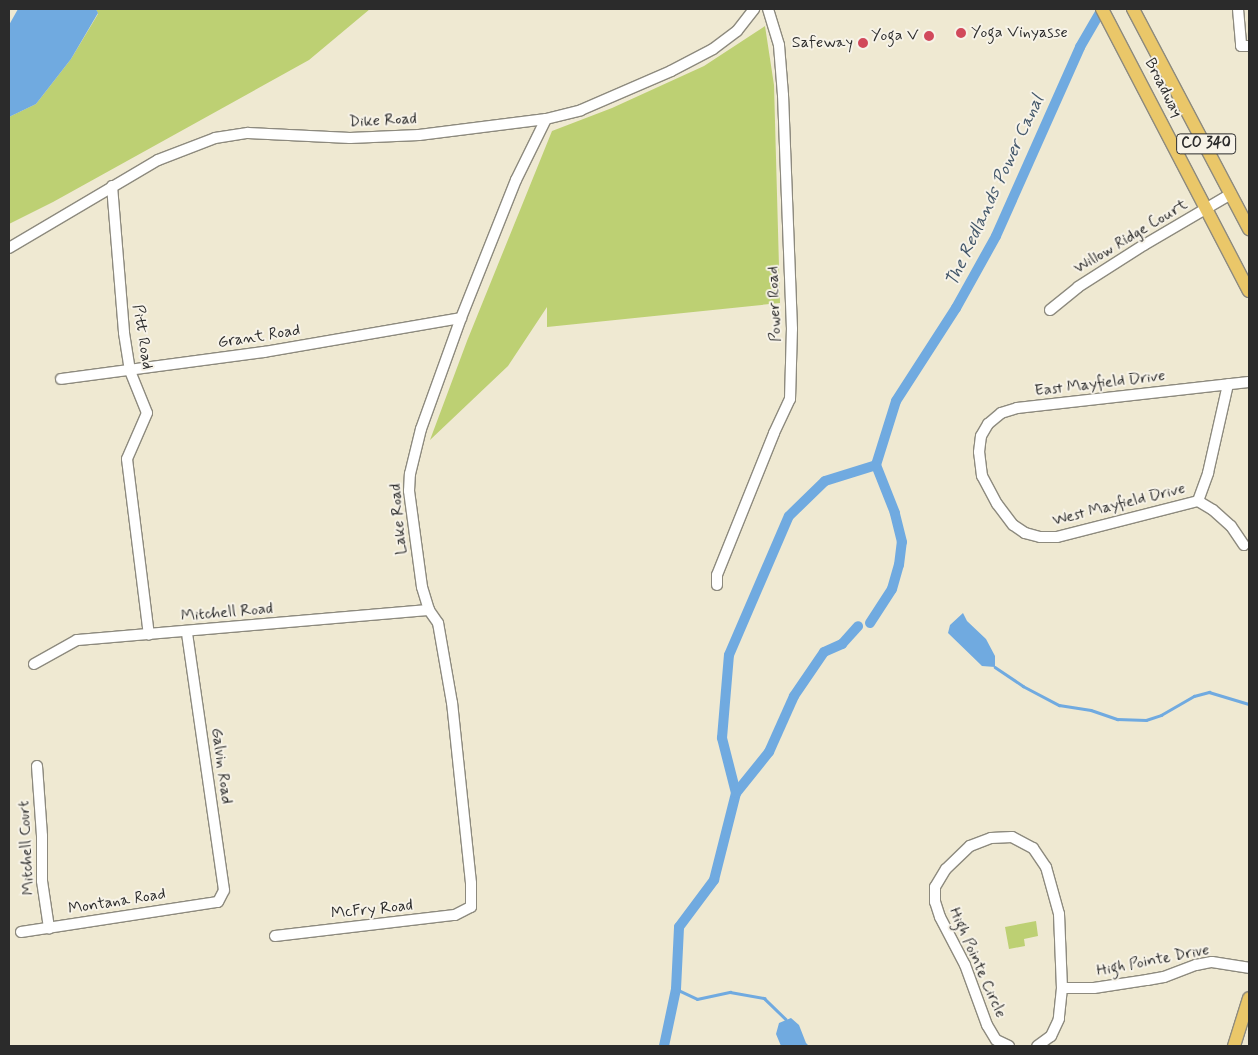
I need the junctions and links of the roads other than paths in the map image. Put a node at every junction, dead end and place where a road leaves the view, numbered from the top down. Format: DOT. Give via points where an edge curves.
graph roads {
  1 [pos="754,9"];
  2 [pos="768,9"];
  3 [pos="1102,9"];
  4 [pos="1133,9"];
  5 [pos="1238,9"];
  6 [pos="1245,46"];
  7 [pos="546,119"];
  8 [pos="112,186"];
  9 [pos="1231,194"];
  10 [pos="1207,209"];
  11 [pos="1249,229"];
  12 [pos="9,248"];
  13 [pos="1249,290"];
  14 [pos="1050,310"];
  15 [pos="461,318"];
  16 [pos="130,371"];
  17 [pos="61,379"];
  18 [pos="1249,382"];
  19 [pos="1228,384"];
  20 [pos="979,452"];
  21 [pos="1198,500"];
  22 [pos="1244,545"];
  23 [pos="717,585"];
  24 [pos="429,610"];
  25 [pos="187,632"];
  26 [pos="149,635"];
  27 [pos="34,664"];
  28 [pos="37,766"];
  29 [pos="218,902"];
  30 [pos="471,906"];
  31 [pos="49,928"];
  32 [pos="21,932"];
  33 [pos="275,936"];
  34 [pos="1249,968"];
  35 [pos="1062,988"];
  36 [pos="1249,998"];
  37 [pos="1009,1046"];
  38 [pos="1037,1046"];
  39 [pos="1234,1046"];
  1 -- 7 [label="street, Dike Road" via="726,40 697,58 600,103"];
  2 -- 23 [label="street, Power Road" via="780,52 783,95 792,329 790,399 718,575"];
  3 -- 10 [label="main road, Broadway / CO 340"];
  4 -- 9 [label="main road, Broadway / CO 340"];
  5 -- 6 [label="street"];
  7 -- 8 [label="street, Dike Road" via="369,138 266,133 231,135 180,150"];
  7 -- 15 [label="street, Lake Road" via="516,180"];
  8 -- 12 [label="street, Dike Road"];
  8 -- 16 [label="street, Pitt Road"];
  9 -- 10 [label="street, Willow Ridge Court"];
  9 -- 11 [label="main road, Broadway / CO 340"];
  10 -- 13 [label="main road, Broadway / CO 340"];
  10 -- 14 [label="street, Willow Ridge Court" via="1078,287"];
  15 -- 16 [label="street, Grant Road"];
  15 -- 24 [label="street, Lake Road" via="421,429 410,474 409,491 422,587"];
  16 -- 17 [label="street, Grant Road"];
  16 -- 26 [label="street, Pitt Road" via="147,413 127,460"];
  18 -- 19 [label="street, East Mayfield Drive"];
  19 -- 20 [label="street, East Mayfield Drive" via="1017,408 1001,413 988,424 981,436"];
  19 -- 21 [label="street, West Mayfield Drive" via="1212,458"];
  20 -- 21 [label="street, West Mayfield Drive" via="982,476 997,504 1013,525 1040,537 1057,537"];
  21 -- 22 [label="street" via="1231,526"];
  24 -- 25 [label="street, Mitchell Road"];
  24 -- 30 [label="street, Lake Road" via="438,623 452,703"];
  25 -- 26 [label="street, Mitchell Road"];
  25 -- 29 [label="street, Galvin Road" via="224,890"];
  26 -- 27 [label="street, Mitchell Road" via="77,640"];
  28 -- 31 [label="street, Mitchell Court" via="42,881"];
  29 -- 31 [label="street, Montana Road"];
  30 -- 33 [label="street, McFry Road" via="455,915"];
  31 -- 32 [label="street, Montana Road"];
  34 -- 35 [label="street, High Pointe Drive" via="1212,962 1147,980 1094,988"];
  35 -- 37 [label="street, High Pointe Circle" via="1059,914 1046,867 1033,848 1012,837 991,838 970,846 946,869 935,887 935,902 965,965 987,1025 996,1040"];
  35 -- 38 [label="street, High Pointe Circle" via="1059,1019 1051,1036"];
  36 -- 39 [label="main road"];
}
